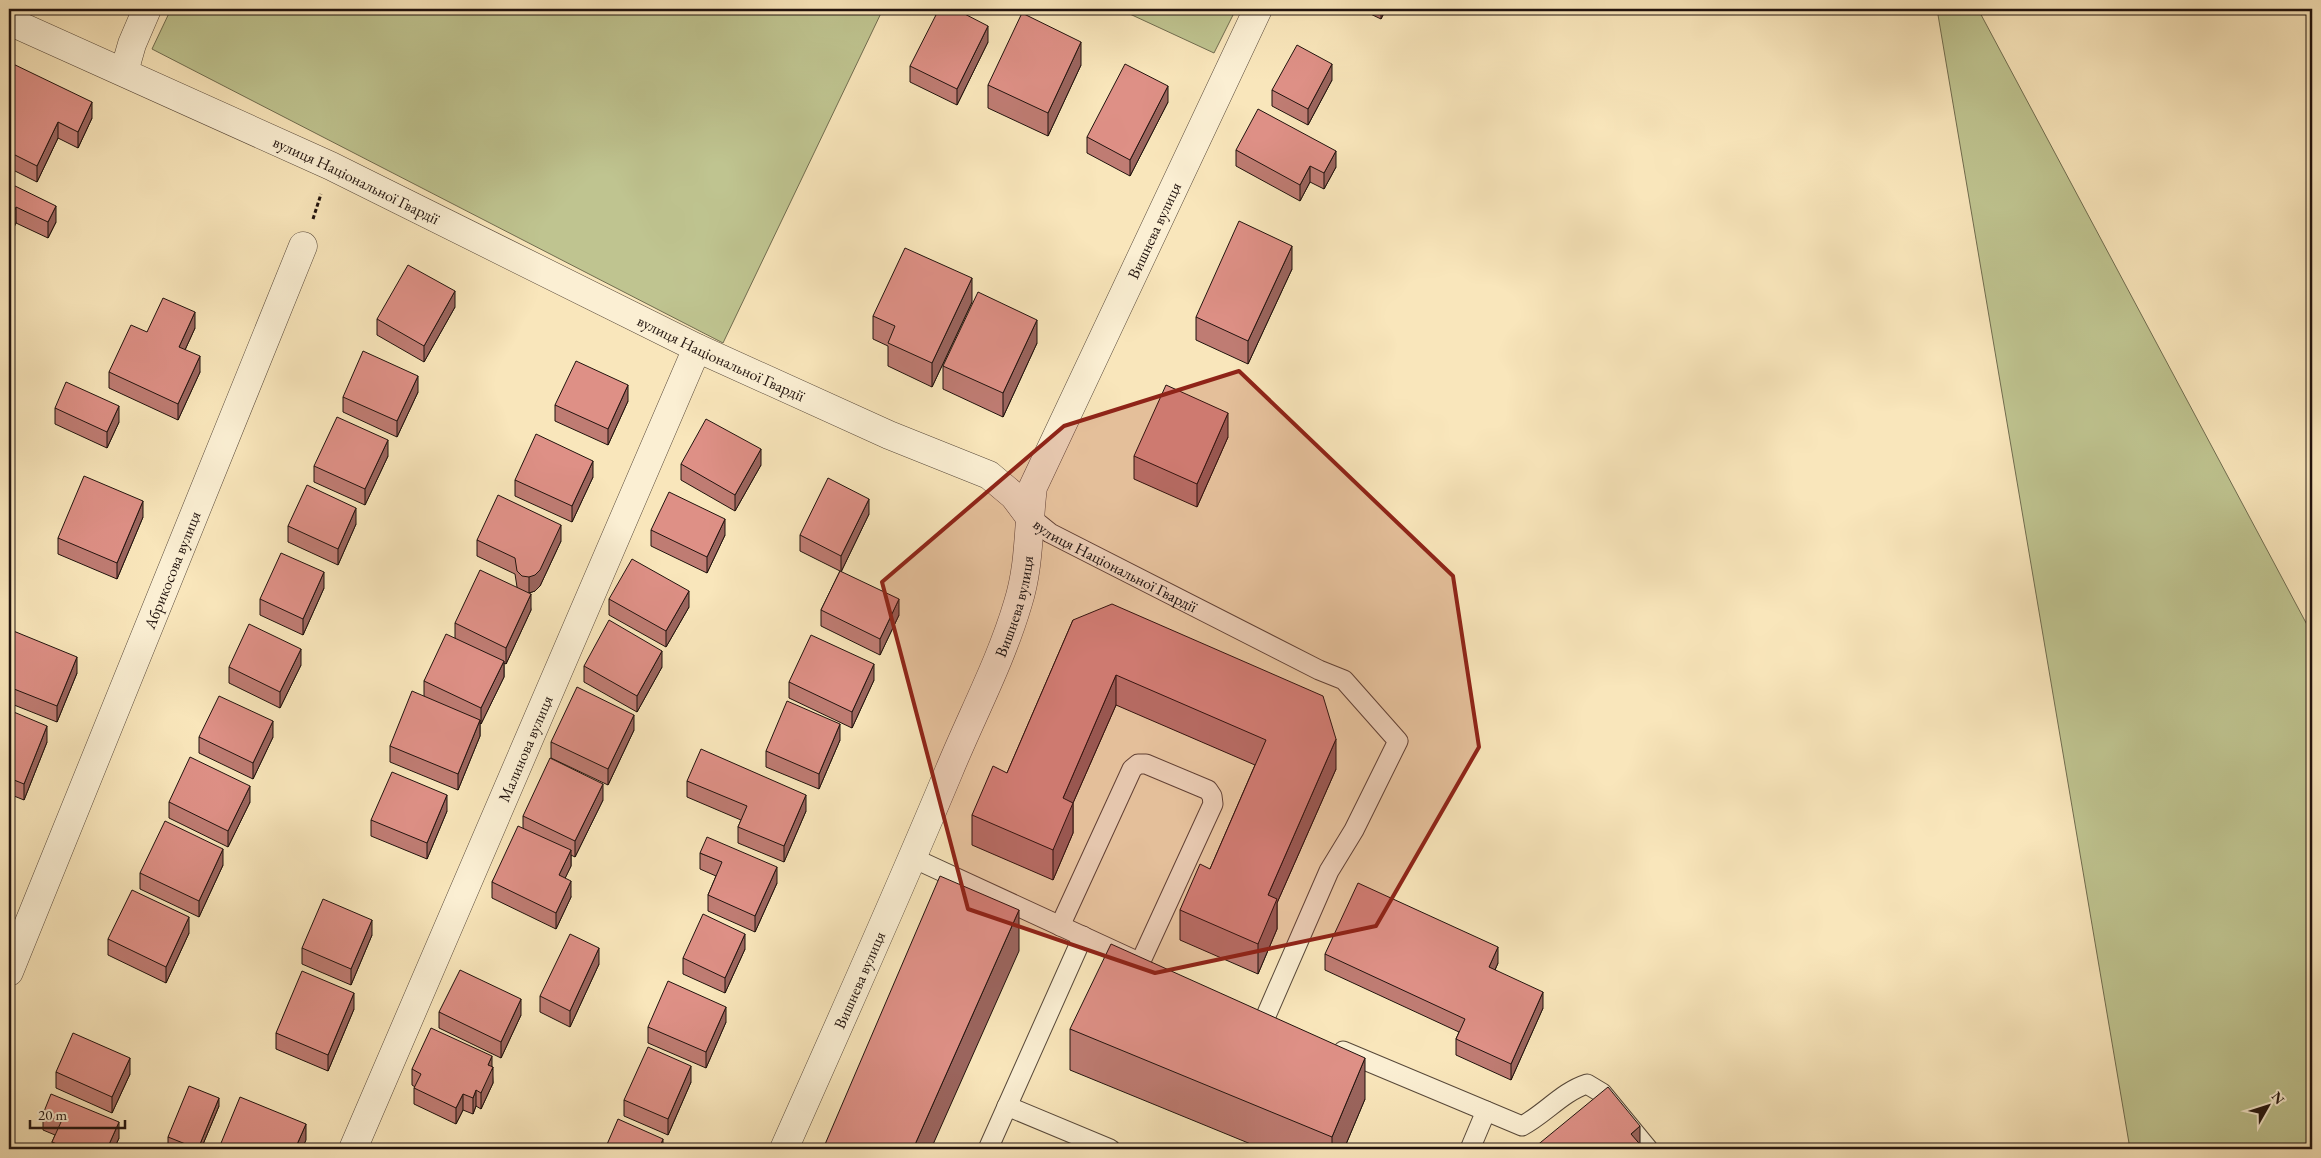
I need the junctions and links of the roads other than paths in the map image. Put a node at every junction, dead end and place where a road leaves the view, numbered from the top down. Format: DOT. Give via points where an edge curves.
graph roads {
  1 [pos="147,9"];
  2 [pos="1258,9"];
  3 [pos="9,21"];
  4 [pos="124,72"];
  5 [pos="303,246"];
  6 [pos="697,348"];
  7 [pos="1029,516"];
  8 [pos="913,858"];
  9 [pos="1060,926"];
  10 [pos="1083,936"];
  11 [pos="1140,963"];
  12 [pos="1158,971"];
  13 [pos="9,972"];
  14 [pos="1247,1010"];
  15 [pos="1265,1018"];
  16 [pos="1283,1026"];
  17 [pos="1329,1045"];
  18 [pos="1007,1106"];
  19 [pos="1486,1111"];
  20 [pos="353,1149"];
  21 [pos="784,1149"];
  22 [pos="988,1149"];
  23 [pos="1110,1149"];
  24 [pos="1470,1149"];
  25 [pos="1648,1149"];
  1 -- 4 [label="street"];
  2 -- 7 [label="street, Вишнева вулиця" via="1033,487"];
  3 -- 4 [label="street, вулиця Національної Гвардії"];
  4 -- 6 [label="street, вулиця Національної Гвардії" via="332,166"];
  5 -- 13 [label="street, Абрикосова вулиця"];
  6 -- 7 [label="street, вулиця Національної Гвардії" via="889,435 989,475 1014,496"];
  6 -- 20 [label="street, Малинова вулиця"];
  7 -- 8 [label="street, Вишнева вулиця" via="1029,557 1018,603 987,686"];
  7 -- 15 [label="lane, вулиця Національної Гвардії" via="1050,533 1344,680 1398,741 1354,830 1329,871"];
  8 -- 9 [label="lane"];
  8 -- 21 [label="street, Вишнева вулиця"];
  9 -- 10 [label="lane"];
  9 -- 11 [label="lane" via="1132,769 1138,764 1146,764 1208,790 1213,804"];
  10 -- 11 [label="lane"];
  10 -- 18 [label="lane"];
  11 -- 12 [label="lane"];
  14 -- 15 [label="lane"];
  15 -- 16 [label="lane"];
  17 -- 19 [label="lane"];
  18 -- 22 [label="lane"];
  18 -- 23 [label="lane"];
  19 -- 24 [label="lane"];
  19 -- 25 [label="lane" via="1522,1126 1572,1089 1587,1084 1602,1093"];
}
